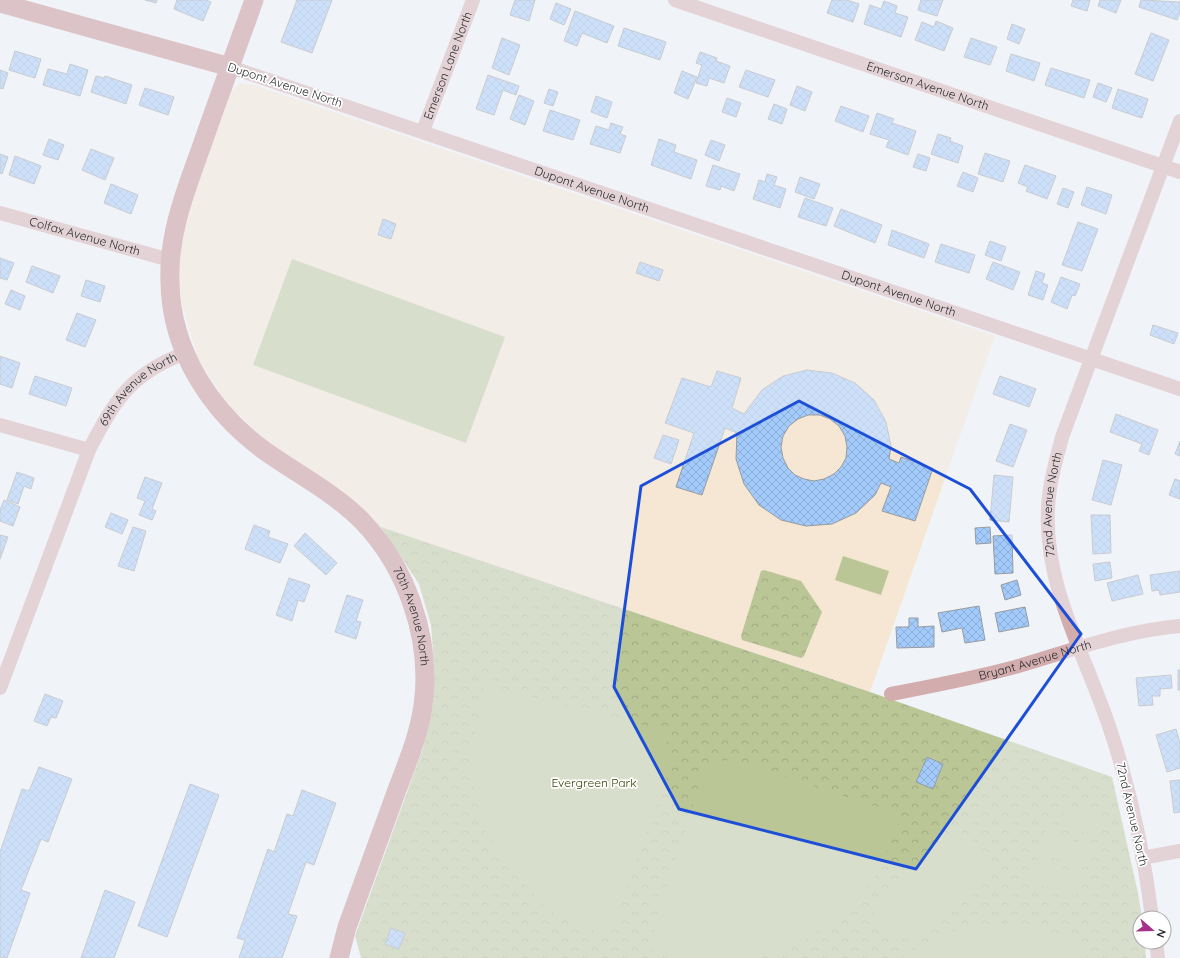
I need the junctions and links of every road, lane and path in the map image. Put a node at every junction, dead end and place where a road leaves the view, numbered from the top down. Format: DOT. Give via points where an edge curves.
graph roads {
  1 [pos="254,0"];
  2 [pos="473,0"];
  3 [pos="675,0"];
  4 [pos="0,2"];
  5 [pos="689,2"];
  6 [pos="230,67"];
  7 [pos="1180,121"];
  8 [pos="423,131"];
  9 [pos="1164,166"];
  10 [pos="1180,172"];
  11 [pos="0,213"];
  12 [pos="170,260"];
  13 [pos="185,353"];
  14 [pos="1093,359"];
  15 [pos="1180,389"];
  16 [pos="0,425"];
  17 [pos="89,450"];
  18 [pos="1180,626"];
  19 [pos="1080,648"];
  20 [pos="0,688"];
  21 [pos="890,694"];
  22 [pos="1180,851"];
  23 [pos="1142,858"];
  24 [pos="1151,910"];
  25 [pos="339,958"];
  1 -- 6 [label="street, 69th Avenue North"];
  2 -- 8 [label="street, Emerson Lane North"];
  3 -- 5 [label="street, Emerson Avenue North"];
  4 -- 6 [label="street, Dupont Avenue North"];
  5 -- 9 [label="street, Emerson Avenue North"];
  6 -- 8 [label="street, Dupont Avenue North"];
  6 -- 12 [label="street, 69th Avenue North" via="176,219"];
  7 -- 9 [label="street, 72nd Avenue North"];
  8 -- 14 [label="street, Dupont Avenue North"];
  9 -- 10 [label="street, Emerson Avenue North"];
  9 -- 14 [label="street, 72nd Avenue North"];
  11 -- 12 [label="street, Colfax Avenue North"];
  12 -- 13 [label="street, 69th Avenue North" via="173,316"];
  13 -- 17 [label="street, 69th Avenue North" via="164,361 130,385 113,404"];
  13 -- 25 [label="street, 70th Avenue North" via="200,384 223,414 243,434 344,505 363,522 383,546 401,577 413,604 421,633 424,697 414,743 347,927"];
  14 -- 15 [label="street, Dupont Avenue North"];
  14 -- 19 [label="street, 72nd Avenue North" via="1062,438 1052,472 1048,508 1048,544 1054,579"];
  16 -- 17 [label="street"];
  17 -- 20 [label="street, 69th Avenue North"];
  18 -- 19 [label="street, Bryant Avenue North" via="1154,628"];
  19 -- 21 [label="street, Bryant Avenue North" via="966,680"];
  19 -- 23 [label="street, 72nd Avenue North" via="1125,778"];
  22 -- 23 [label="street"];
  23 -- 24 [label="street, 72nd Avenue North"];
}
